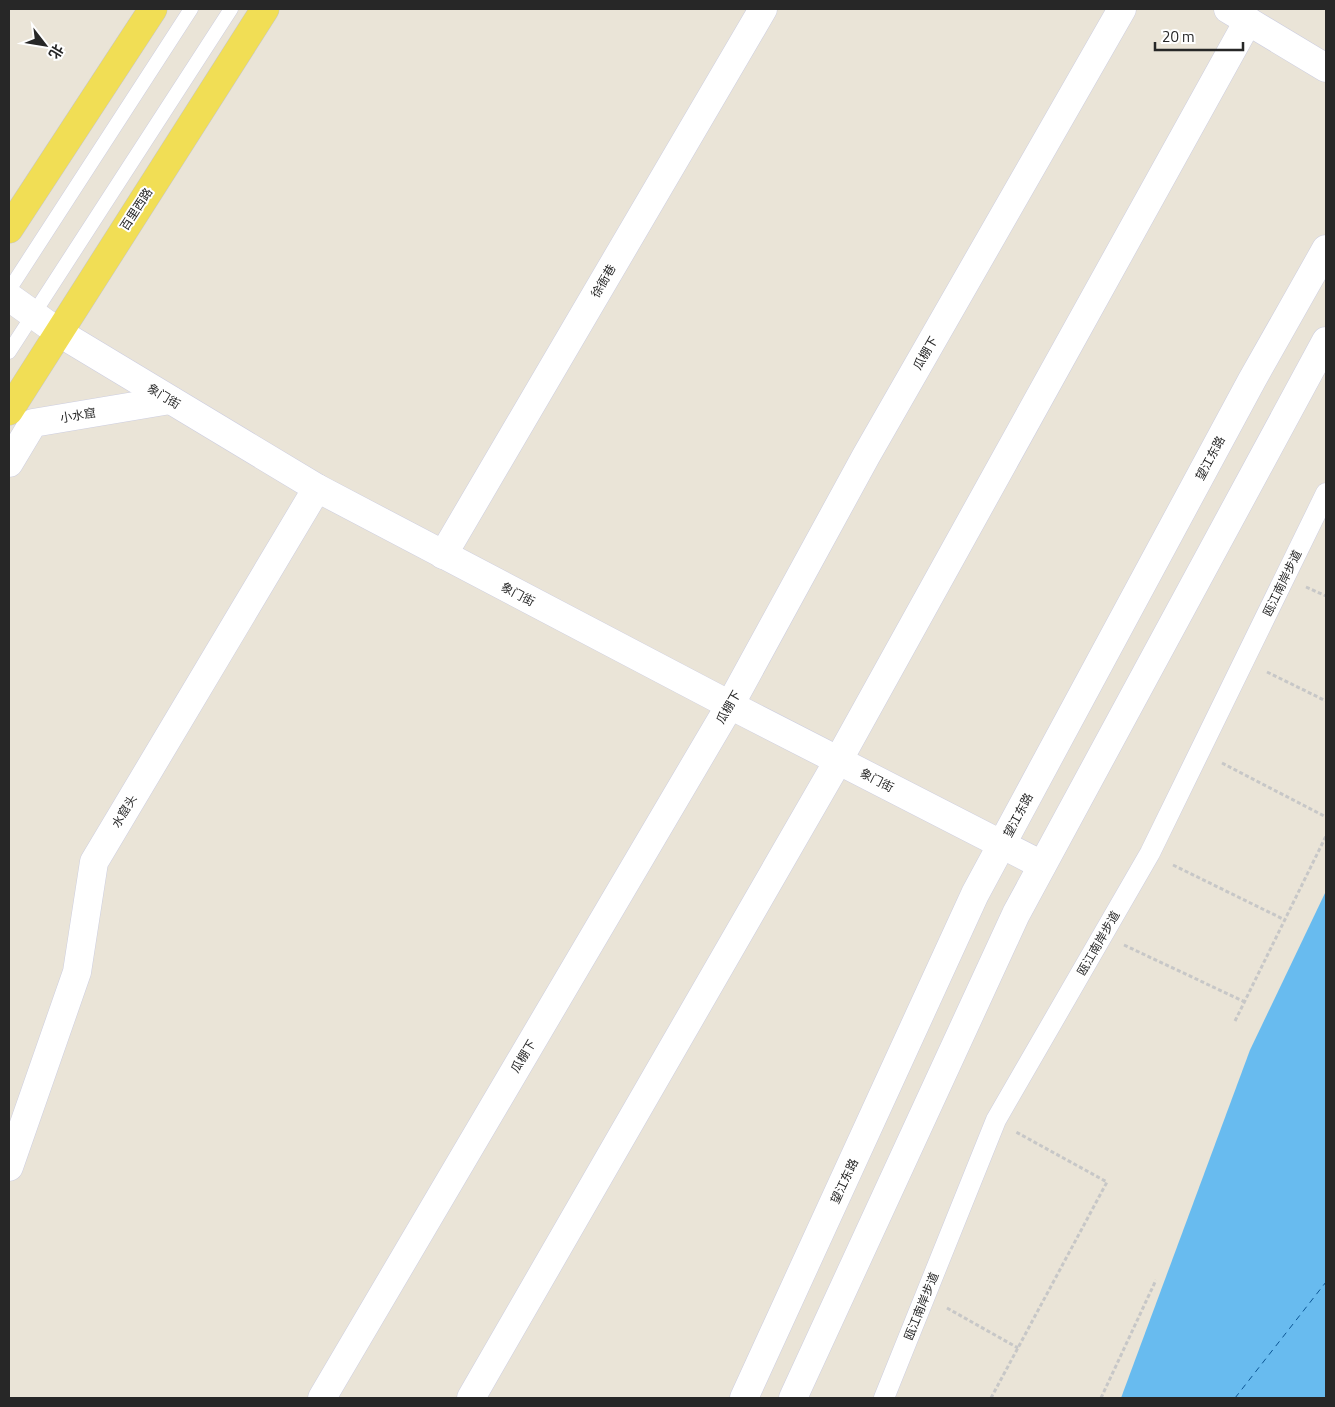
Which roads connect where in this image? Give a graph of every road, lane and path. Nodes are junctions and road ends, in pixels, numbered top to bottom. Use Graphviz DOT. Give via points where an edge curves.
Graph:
graph roads {
  1 [pos="153,9"];
  2 [pos="190,9"];
  3 [pos="230,9"];
  4 [pos="265,9"];
  5 [pos="763,9"];
  6 [pos="1122,9"];
  7 [pos="1238,15"];
  8 [pos="1326,68"];
  9 [pos="9,229"];
  10 [pos="1326,249"];
  11 [pos="9,290"];
  12 [pos="9,297"];
  13 [pos="32,314"];
  14 [pos="58,332"];
  15 [pos="1326,341"];
  16 [pos="9,352"];
  17 [pos="170,400"];
  18 [pos="9,411"];
  19 [pos="9,463"];
  20 [pos="317,488"];
  21 [pos="1326,493"];
  22 [pos="444,554"];
  23 [pos="1244,661"];
  24 [pos="1326,701"];
  25 [pos="730,705"];
  26 [pos="1200,751"];
  27 [pos="838,761"];
  28 [pos="1326,817"];
  29 [pos="1326,836"];
  30 [pos="1002,844"];
  31 [pos="1150,853"];
  32 [pos="1042,865"];
  33 [pos="1285,920"];
  34 [pos="1103,935"];
  35 [pos="1245,1002"];
  36 [pos="1235,1021"];
  37 [pos="996,1120"];
  38 [pos="9,1167"];
  39 [pos="1156,1280"];
  40 [pos="925,1296"];
  41 [pos="1018,1348"];
  42 [pos="322,1398"];
  43 [pos="471,1398"];
  44 [pos="744,1398"];
  45 [pos="793,1398"];
  46 [pos="884,1398"];
  47 [pos="991,1398"];
  48 [pos="1101,1398"];
  1 -- 9 [label="main road"];
  2 -- 11 [label="lane"];
  3 -- 13 [label="lane"];
  4 -- 14 [label="main road, 百里西路"];
  5 -- 22 [label="street, 徐衙巷"];
  6 -- 25 [label="street, 瓜棚下" via="866,456"];
  7 -- 8 [label="street"];
  7 -- 27 [label="street"];
  10 -- 30 [label="street, 望江东路"];
  12 -- 13 [label="street, 象门街"];
  13 -- 14 [label="street, 象门街"];
  13 -- 16 [label="lane"];
  14 -- 17 [label="street, 象门街"];
  14 -- 18 [label="main road, 百里西路"];
  15 -- 32 [label="street"];
  17 -- 19 [label="street, 小水窟" via="33,423"];
  17 -- 20 [label="street, 象门街"];
  20 -- 22 [label="street, 象门街"];
  20 -- 38 [label="street, 水窟头" via="94,862 77,972"];
  21 -- 23 [label="street, 瓯江南岸步道"];
  22 -- 25 [label="street, 象门街"];
  23 -- 24 [label="path"];
  23 -- 26 [label="street, 瓯江南岸步道"];
  25 -- 27 [label="street, 象门街"];
  25 -- 42 [label="street, 瓜棚下"];
  26 -- 28 [label="path"];
  26 -- 31 [label="street, 瓯江南岸步道"];
  27 -- 30 [label="street, 象门街"];
  27 -- 43 [label="street"];
  29 -- 33 [label="path"];
  30 -- 32 [label="street, 象门街"];
  30 -- 44 [label="street, 望江东路"];
  31 -- 33 [label="path"];
  31 -- 34 [label="street, 瓯江南岸步道"];
  32 -- 45 [label="street" via="1016,914"];
  33 -- 35 [label="path"];
  34 -- 35 [label="path"];
  34 -- 37 [label="street, 瓯江南岸步道"];
  35 -- 36 [label="path"];
  37 -- 40 [label="street, 瓯江南岸步道"];
  37 -- 41 [label="path" via="1107,1182"];
  39 -- 48 [label="path"];
  40 -- 41 [label="path"];
  40 -- 46 [label="street, 瓯江南岸步道"];
  41 -- 47 [label="path"];
}
